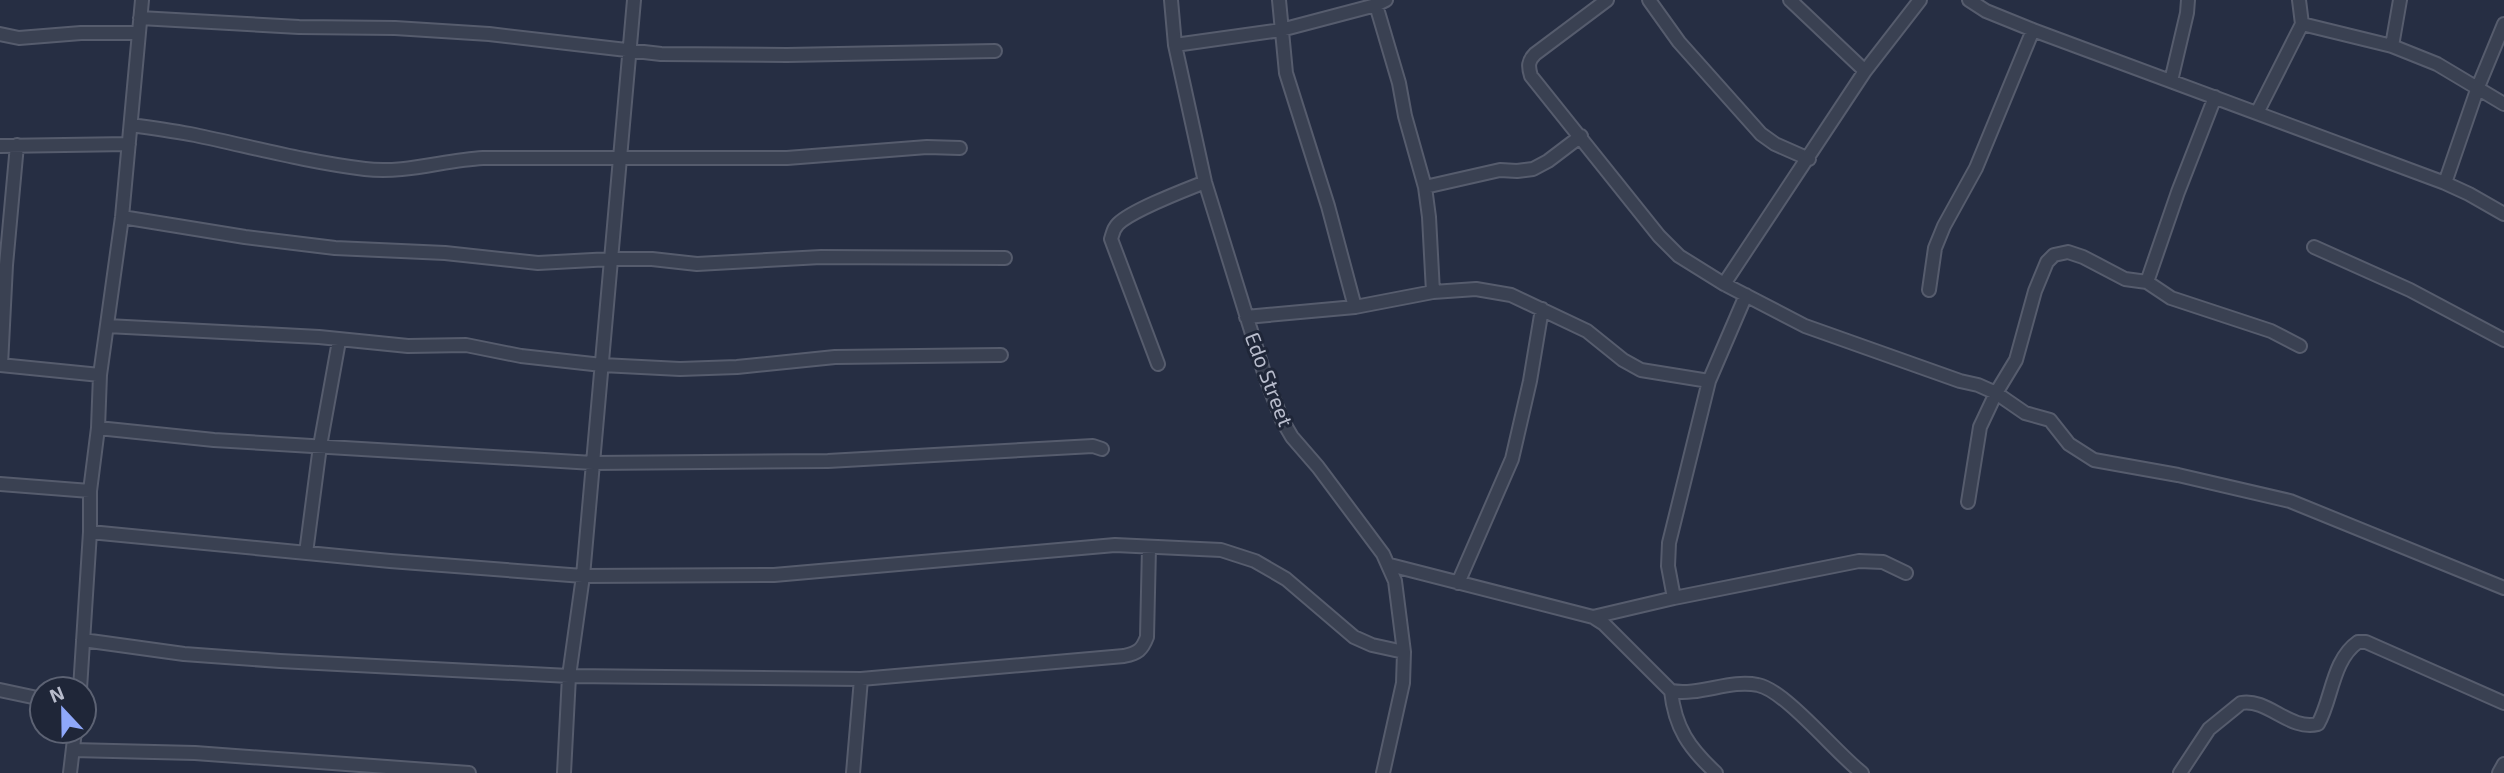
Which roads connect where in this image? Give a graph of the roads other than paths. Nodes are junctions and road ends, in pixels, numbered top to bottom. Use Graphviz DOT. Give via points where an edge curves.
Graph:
graph roads {
  1 [pos="142,0"];
  2 [pos="634,0"];
  3 [pos="1171,0"];
  4 [pos="1279,0"];
  5 [pos="1607,0"];
  6 [pos="1649,0"];
  7 [pos="1790,0"];
  8 [pos="1920,0"];
  9 [pos="1969,0"];
  10 [pos="2188,0"];
  11 [pos="2300,0"];
  12 [pos="2400,0"];
  13 [pos="1381,3"];
  14 [pos="141,18"];
  15 [pos="2302,24"];
  16 [pos="2504,24"];
  17 [pos="1281,30"];
  18 [pos="2033,30"];
  19 [pos="138,33"];
  20 [pos="0,34"];
  21 [pos="1175,46"];
  22 [pos="2392,46"];
  23 [pos="630,50"];
  24 [pos="995,51"];
  25 [pos="1866,71"];
  26 [pos="2171,81"];
  27 [pos="2478,87"];
  28 [pos="2215,97"];
  29 [pos="2504,104"];
  30 [pos="2257,113"];
  31 [pos="131,125"];
  32 [pos="1581,136"];
  33 [pos="129,144"];
  34 [pos="18,145"];
  35 [pos="0,146"];
  36 [pos="960,148"];
  37 [pos="620,159"];
  38 [pos="1809,159"];
  39 [pos="1205,181"];
  40 [pos="2445,183"];
  41 [pos="1424,187"];
  42 [pos="2504,214"];
  43 [pos="122,218"];
  44 [pos="2315,247"];
  45 [pos="611,258"];
  46 [pos="1005,258"];
  47 [pos="3,264"];
  48 [pos="2147,282"];
  49 [pos="1724,284"];
  50 [pos="1929,290"];
  51 [pos="1433,292"];
  52 [pos="1746,295"];
  53 [pos="1355,307"];
  54 [pos="1542,309"];
  55 [pos="1247,317"];
  56 [pos="107,326"];
  57 [pos="2504,340"];
  58 [pos="339,341"];
  59 [pos="2300,346"];
  60 [pos="1002,355"];
  61 [pos="1158,363"];
  62 [pos="0,365"];
  63 [pos="601,365"];
  64 [pos="100,375"];
  65 [pos="1709,381"];
  66 [pos="1996,393"];
  67 [pos="98,428"];
  68 [pos="320,446"];
  69 [pos="1102,449"];
  70 [pos="593,463"];
  71 [pos="0,484"];
  72 [pos="90,491"];
  73 [pos="1968,502"];
  74 [pos="90,532"];
  75 [pos="1149,547"];
  76 [pos="306,553"];
  77 [pos="1390,565"];
  78 [pos="1906,573"];
  79 [pos="583,576"];
  80 [pos="1458,583"];
  81 [pos="2504,588"];
  82 [pos="1674,598"];
  83 [pos="1593,617"];
  84 [pos="83,640"];
  85 [pos="1404,652"];
  86 [pos="81,675"];
  87 [pos="569,676"];
  88 [pos="861,679"];
  89 [pos="0,690"];
  90 [pos="1671,691"];
  91 [pos="28,696"];
  92 [pos="2504,703"];
  93 [pos="74,745"];
  94 [pos="73,750"];
  95 [pos="2504,764"];
  96 [pos="70,773"];
  97 [pos="469,773"];
  98 [pos="565,773"];
  99 [pos="853,773"];
  100 [pos="1383,773"];
  101 [pos="1716,773"];
  102 [pos="1862,773"];
  103 [pos="2180,773"];
  104 [pos="2499,773"];
  1 -- 14 [label="street"];
  2 -- 23 [label="street"];
  3 -- 21 [label="street, Edo Street"];
  4 -- 17 [label="street"];
  5 -- 32 [label="street" via="1535,54 1528,68"];
  6 -- 38 [label="street" via="1679,42 1761,134"];
  7 -- 25 [label="street"];
  8 -- 25 [label="street"];
  9 -- 18 [label="street"];
  10 -- 26 [label="street"];
  11 -- 15 [label="street"];
  12 -- 22 [label="street"];
  13 -- 17 [label="street"];
  13 -- 41 [label="street"];
  14 -- 19 [label="street"];
  14 -- 23 [label="street" via="489,34"];
  15 -- 22 [label="street"];
  15 -- 30 [label="street"];
  16 -- 27 [label="street"];
  17 -- 21 [label="street"];
  17 -- 53 [label="street" via="1286,74"];
  18 -- 26 [label="street"];
  18 -- 50 [label="street" via="1976,168 1935,248"];
  19 -- 20 [label="street" via="19,38"];
  19 -- 31 [label="street"];
  21 -- 39 [label="street, Edo Street"];
  22 -- 27 [label="street"];
  23 -- 24 [label="street" via="787,55"];
  23 -- 37 [label="street"];
  25 -- 38 [label="street"];
  26 -- 28 [label="street"];
  27 -- 29 [label="street"];
  27 -- 40 [label="street"];
  28 -- 30 [label="street"];
  28 -- 48 [label="street"];
  30 -- 40 [label="street"];
  31 -- 33 [label="street"];
  31 -- 37 [label="street" via="366,169 425,167 483,158"];
  32 -- 41 [label="street" via="1533,169 1482,173"];
  32 -- 49 [label="street" via="1659,236 1679,256"];
  33 -- 34 [label="street"];
  33 -- 43 [label="street"];
  34 -- 35 [label="street"];
  34 -- 47 [label="street"];
  36 -- 37 [label="street" via="787,158"];
  37 -- 45 [label="street"];
  38 -- 49 [label="street"];
  39 -- 55 [label="street, Edo Street"];
  39 -- 61 [label="street" via="1131,216 1113,230 1111,239"];
  40 -- 42 [label="street"];
  41 -- 51 [label="street"];
  43 -- 45 [label="street" via="335,248 538,263"];
  43 -- 56 [label="street"];
  44 -- 57 [label="street"];
  45 -- 46 [label="street" via="697,264 821,257"];
  45 -- 63 [label="street"];
  47 -- 62 [label="street"];
  48 -- 59 [label="street" via="2171,298 2271,331"];
  48 -- 66 [label="street" via="2125,279 2068,252 2054,255 2035,291 2016,360"];
  49 -- 52 [label="street"];
  51 -- 53 [label="street"];
  51 -- 54 [label="street" via="1476,289 1511,295"];
  52 -- 65 [label="street"];
  52 -- 66 [label="street" via="1805,326"];
  53 -- 55 [label="street"];
  54 -- 65 [label="street" via="1587,331 1641,370"];
  54 -- 80 [label="street" via="1512,459"];
  55 -- 77 [label="street, Edo Street" via="1287,429"];
  56 -- 58 [label="street"];
  56 -- 64 [label="street"];
  58 -- 63 [label="street" via="466,345"];
  58 -- 68 [label="street"];
  60 -- 63 [label="street" via="835,357 680,369"];
  62 -- 64 [label="street"];
  63 -- 70 [label="street"];
  64 -- 67 [label="street"];
  65 -- 82 [label="street" via="1669,543"];
  66 -- 73 [label="street" via="1977,438"];
  66 -- 81 [label="street" via="2025,413 2050,420 2069,444 2094,460 2290,501"];
  67 -- 68 [label="street"];
  67 -- 72 [label="street"];
  68 -- 70 [label="street"];
  68 -- 76 [label="street"];
  69 -- 70 [label="street" via="828,461"];
  70 -- 79 [label="street"];
  71 -- 72 [label="street"];
  72 -- 74 [label="street"];
  74 -- 76 [label="street"];
  74 -- 84 [label="street"];
  75 -- 79 [label="street" via="1115,545 774,575"];
  75 -- 85 [label="street" via="1221,550 1255,561 1286,579 1354,637"];
  75 -- 88 [label="street" via="1147,637 1134,654"];
  76 -- 79 [label="street"];
  77 -- 80 [label="street"];
  77 -- 85 [label="street, Edo Street"];
  78 -- 82 [label="street" via="1883,562 1859,561"];
  79 -- 87 [label="street"];
  80 -- 83 [label="street"];
  82 -- 83 [label="street"];
  83 -- 90 [label="street"];
  84 -- 86 [label="street"];
  84 -- 87 [label="street" via="198,655"];
  85 -- 100 [label="street, Edo Street" via="1403,683"];
  87 -- 88 [label="street"];
  87 -- 98 [label="street"];
  88 -- 99 [label="street"];
  89 -- 91 [label="street"];
  90 -- 101 [label="street" via="1681,731"];
  90 -- 102 [label="street" via="1762,686"];
  92 -- 103 [label="street" via="2358,642 2344,656 2318,724 2297,724 2241,702 2209,729"];
  93 -- 94 [label="street"];
  94 -- 96 [label="street"];
  94 -- 97 [label="street" via="195,752"];
  95 -- 104 [label="street"];
}
